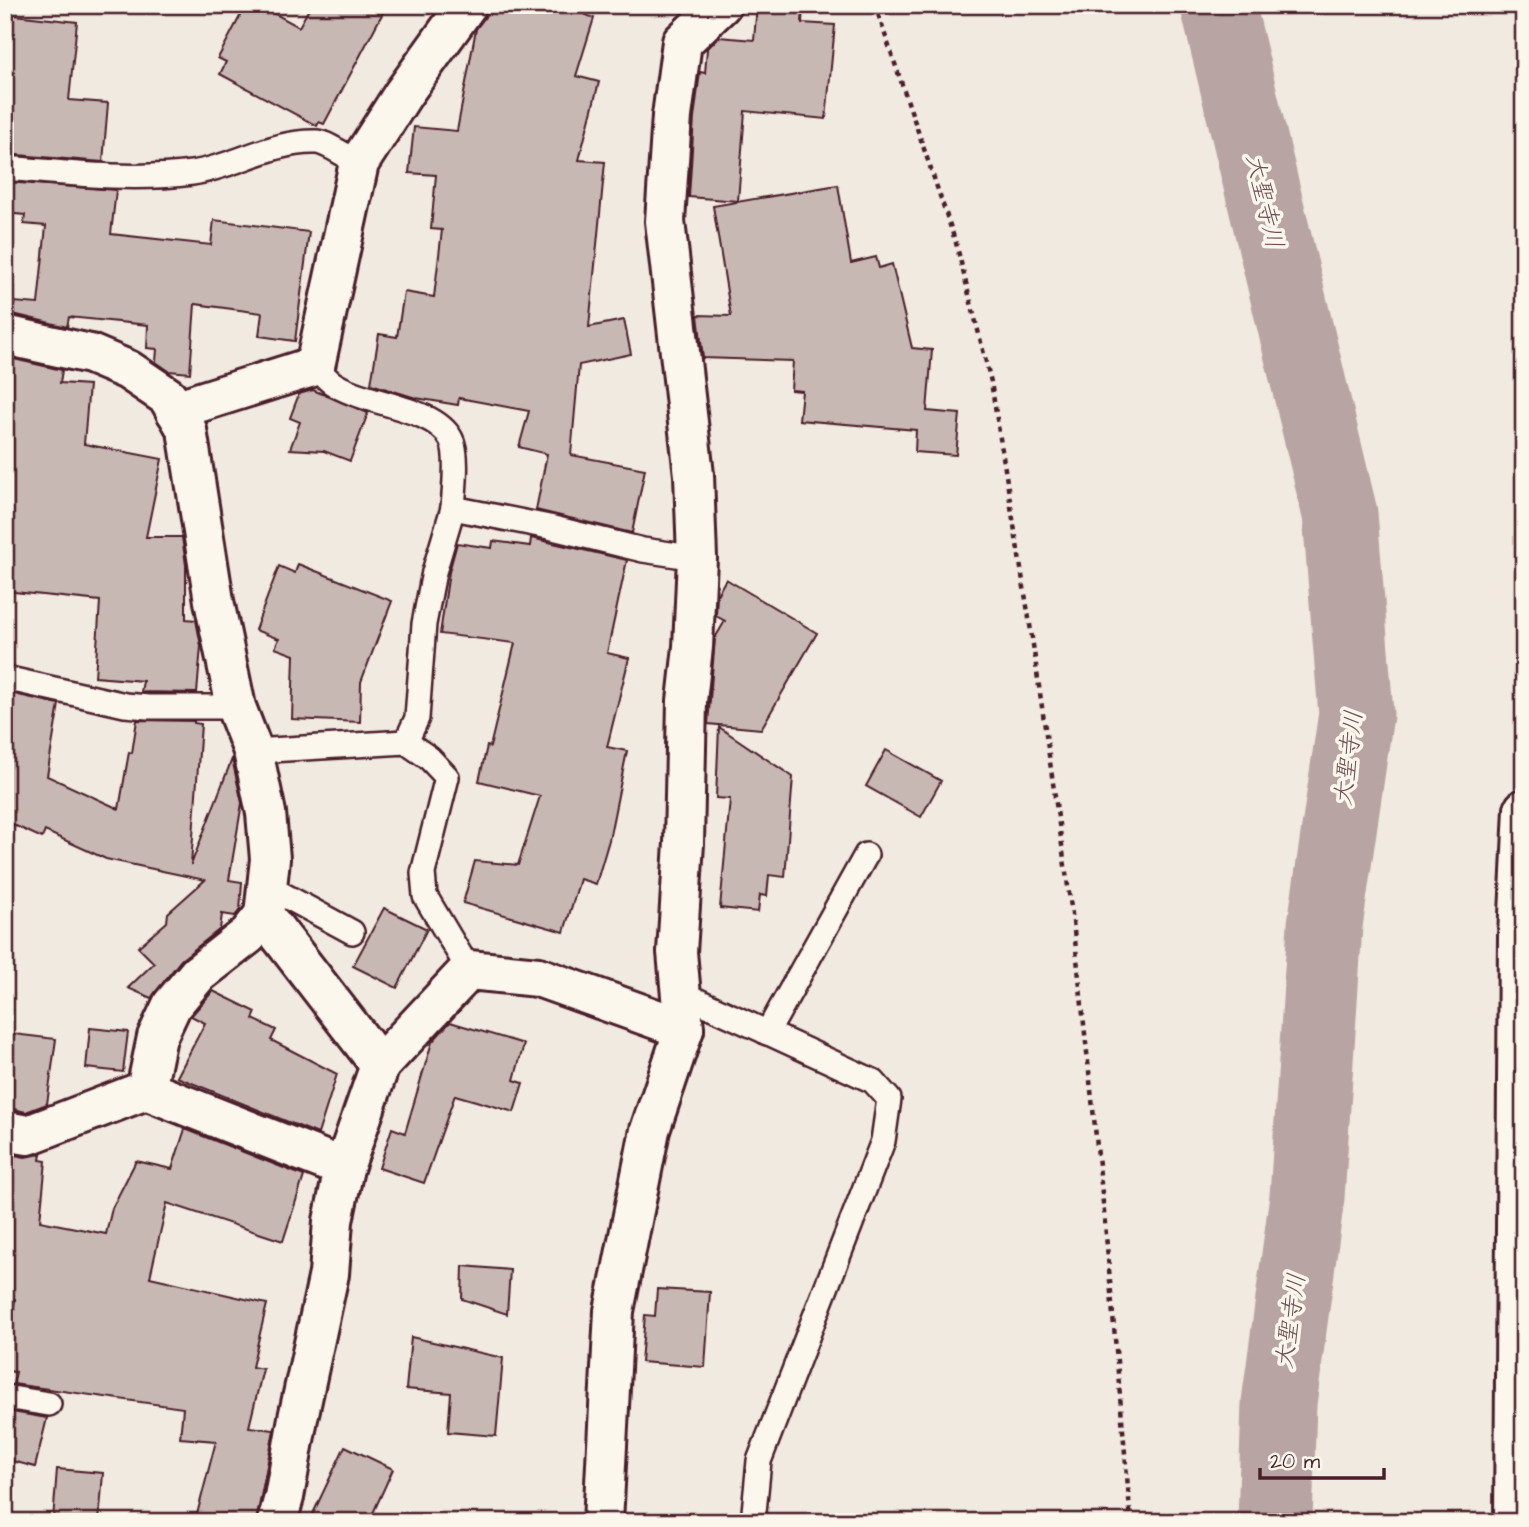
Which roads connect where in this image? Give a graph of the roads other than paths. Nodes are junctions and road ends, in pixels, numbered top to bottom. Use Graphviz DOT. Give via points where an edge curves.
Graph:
graph roads {
  1 [pos="467,5"];
  2 [pos="721,5"];
  3 [pos="359,163"];
  4 [pos="5,168"];
  5 [pos="5,335"];
  6 [pos="315,366"];
  7 [pos="176,411"];
  8 [pos="453,509"];
  9 [pos="697,558"];
  10 [pos="5,678"];
  11 [pos="236,707"];
  12 [pos="406,742"];
  13 [pos="253,751"];
  14 [pos="1524,809"];
  15 [pos="866,855"];
  16 [pos="265,900"];
  17 [pos="352,932"];
  18 [pos="468,970"];
  19 [pos="683,1011"];
  20 [pos="767,1033"];
  21 [pos="380,1065"];
  22 [pos="146,1090"];
  23 [pos="5,1130"];
  24 [pos="344,1168"];
  25 [pos="5,1396"];
  26 [pos="49,1404"];
  27 [pos="276,1522"];
  28 [pos="603,1522"];
  29 [pos="753,1522"];
  30 [pos="1514,1522"];
  1 -- 3 [label="main road"];
  2 -- 9 [label="main road" via="682,42 665,222 694,475"];
  3 -- 4 [label="lane" via="319,142 284,146 193,173 86,174"];
  3 -- 6 [label="main road"];
  5 -- 7 [label="main road" via="90,354 128,370 168,397"];
  6 -- 7 [label="main road"];
  6 -- 8 [label="lane" via="331,382 361,396 435,421 452,440 456,473"];
  7 -- 11 [label="main road" via="187,430"];
  8 -- 9 [label="lane"];
  8 -- 12 [label="lane" via="433,572 417,718"];
  9 -- 19 [label="main road" via="677,952"];
  10 -- 11 [label="lane" via="125,705"];
  11 -- 13 [label="main road"];
  12 -- 13 [label="lane"];
  12 -- 18 [label="lane" via="447,777 424,873 425,896"];
  13 -- 16 [label="main road" via="267,813 270,859"];
  14 -- 30 [label="main road" via="1518,936"];
  15 -- 20 [label="lane"];
  16 -- 17 [label="lane"];
  16 -- 21 [label="main road"];
  16 -- 22 [label="main road" via="248,935 198,974 172,1005 157,1037"];
  18 -- 19 [label="main road" via="538,977"];
  18 -- 21 [label="main road"];
  19 -- 20 [label="lane"];
  19 -- 28 [label="main road" via="650,1130 614,1311"];
  20 -- 29 [label="lane" via="873,1081 889,1099 883,1141 759,1461"];
  21 -- 24 [label="main road"];
  22 -- 23 [label="main road" via="28,1135"];
  22 -- 24 [label="main road"];
  24 -- 27 [label="main road" via="329,1274"];
  25 -- 26 [label="lane"];
}
